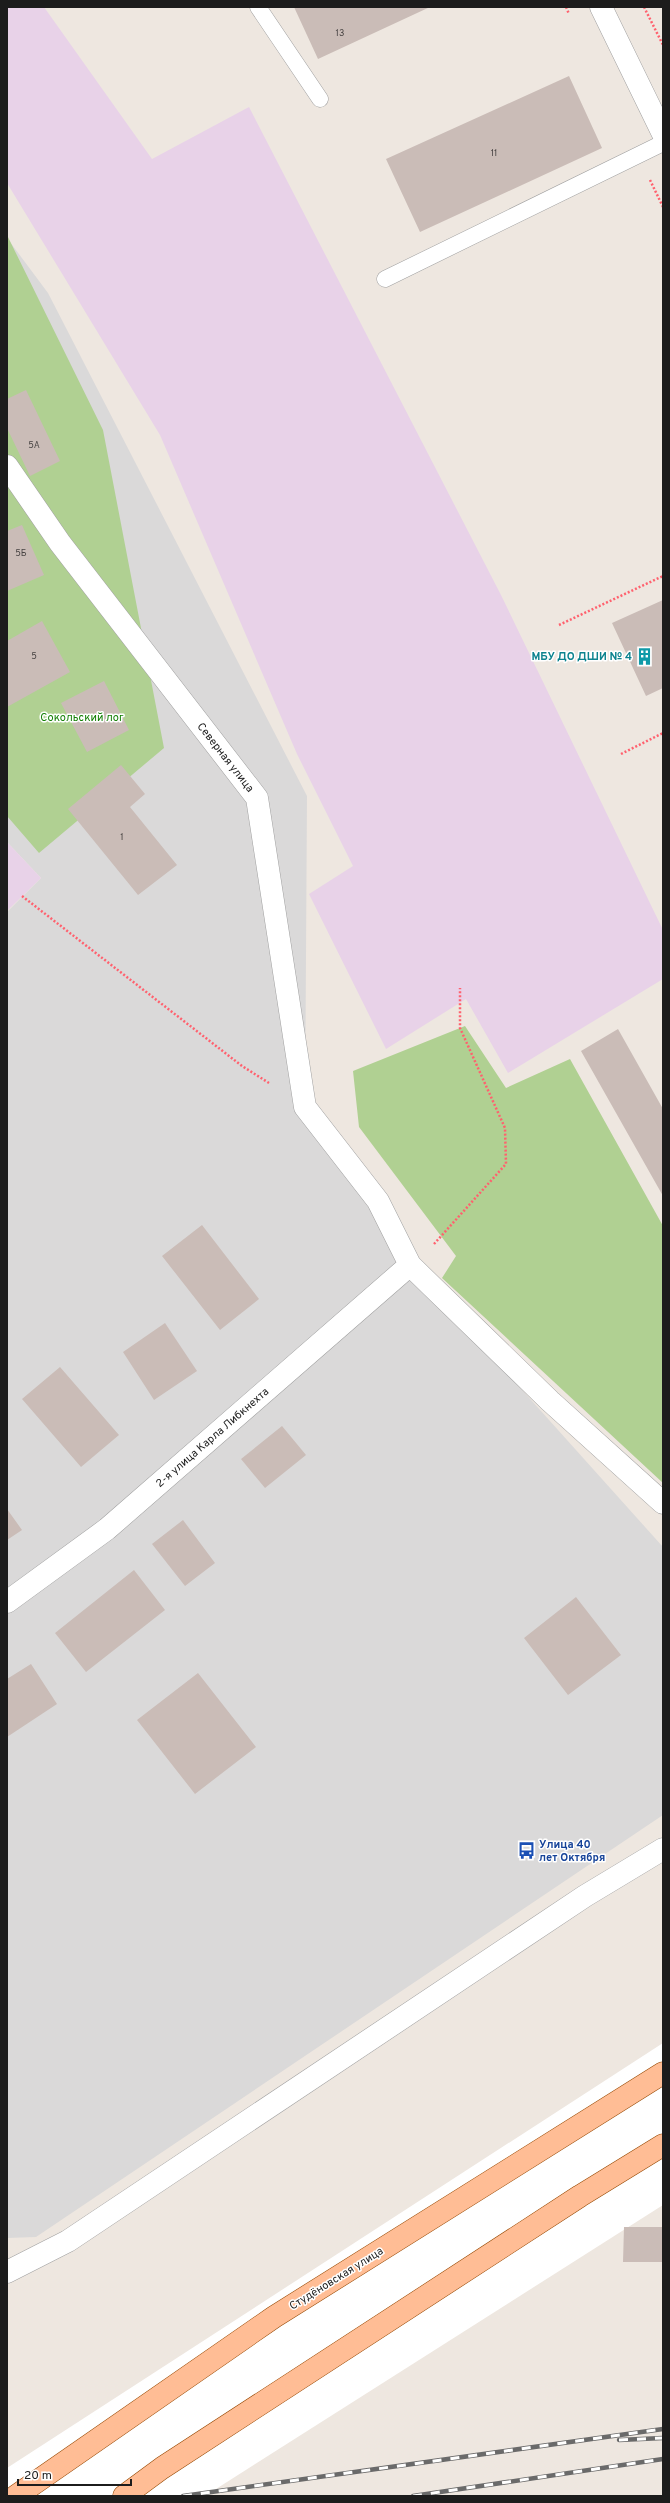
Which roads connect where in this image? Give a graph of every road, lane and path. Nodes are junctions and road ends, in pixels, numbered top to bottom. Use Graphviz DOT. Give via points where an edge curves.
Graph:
graph roads {
  1 [pos="258,7"];
  2 [pos="601,7"];
  3 [pos="644,7"];
  4 [pos="663,45"];
  5 [pos="320,99"];
  6 [pos="663,134"];
  7 [pos="663,143"];
  8 [pos="385,279"];
  9 [pos="7,466"];
  10 [pos="663,576"];
  11 [pos="559,625"];
  12 [pos="663,733"];
  13 [pos="621,754"];
  14 [pos="22,896"];
  15 [pos="460,988"];
  16 [pos="305,1107"];
  17 [pos="435,1243"];
  18 [pos="410,1264"];
  19 [pos="663,1503"];
  20 [pos="7,1602"];
  21 [pos="663,1849"];
  22 [pos="663,2073"];
  23 [pos="663,2145"];
  24 [pos="7,2272"];
  25 [pos="16,2496"];
  26 [pos="124,2496"];
  1 -- 5 [label="lane"];
  2 -- 6 [label="street"];
  3 -- 4 [label="path"];
  7 -- 8 [label="lane"];
  9 -- 16 [label="street, Северная улица" via="60,543 258,798"];
  10 -- 11 [label="path"];
  12 -- 13 [label="path"];
  14 -- 16 [label="path" via="242,1066"];
  15 -- 17 [label="path" via="460,1028 505,1128 506,1164"];
  16 -- 18 [label="street" via="378,1201"];
  18 -- 19 [label="street" via="550,1401"];
  18 -- 20 [label="street, 2-я улица Карла Либкнехта" via="106,1529"];
  21 -- 24 [label="street" via="578,1900 68,2241"];
  22 -- 25 [label="main road, Студёновская улица" via="274,2317"];
  23 -- 26 [label="main road" via="255,2408"];
}
